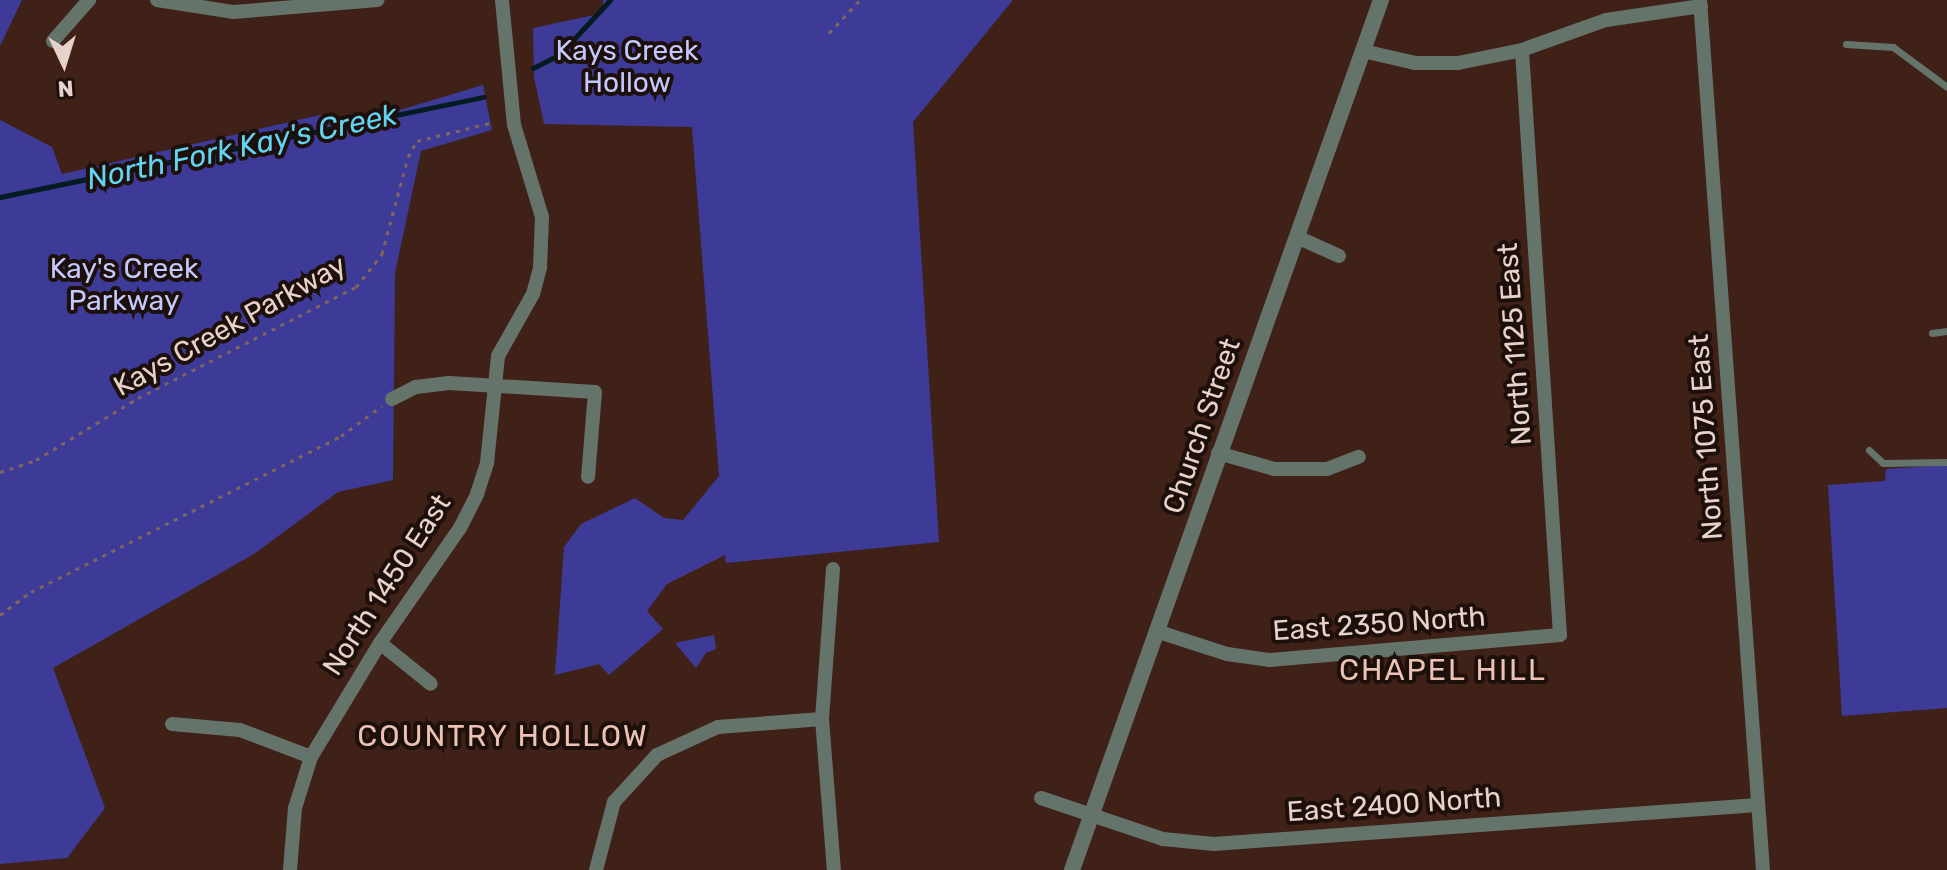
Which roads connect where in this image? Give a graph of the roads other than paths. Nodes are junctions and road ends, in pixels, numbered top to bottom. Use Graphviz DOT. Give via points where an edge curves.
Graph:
graph roads {
  1 [pos="89,0"];
  2 [pos="157,0"];
  3 [pos="378,0"];
  4 [pos="502,0"];
  5 [pos="1381,0"];
  6 [pos="304,3"];
  7 [pos="1701,3"];
  8 [pos="53,41"];
  9 [pos="1846,44"];
  10 [pos="1522,50"];
  11 [pos="1363,51"];
  12 [pos="1947,87"];
  13 [pos="1297,237"];
  14 [pos="1339,256"];
  15 [pos="1947,331"];
  16 [pos="1932,333"];
  17 [pos="493,384"];
  18 [pos="392,399"];
  19 [pos="1869,450"];
  20 [pos="1218,453"];
  21 [pos="1359,457"];
  22 [pos="1947,462"];
  23 [pos="588,477"];
  24 [pos="833,569"];
  25 [pos="1159,632"];
  26 [pos="1560,635"];
  27 [pos="380,643"];
  28 [pos="431,684"];
  29 [pos="822,719"];
  30 [pos="172,724"];
  31 [pos="311,757"];
  32 [pos="1041,798"];
  33 [pos="1758,805"];
  34 [pos="1090,817"];
  35 [pos="290,870"];
  36 [pos="596,870"];
  37 [pos="834,870"];
  38 [pos="1072,870"];
  39 [pos="1763,870"];
  1 -- 8 [label="street"];
  2 -- 6 [label="street" via="234,12"];
  3 -- 6 [label="street"];
  4 -- 17 [label="street, North 1450 East" via="514,125 535,190 543,243 533,294 505,338"];
  5 -- 11 [label="street, Church Street"];
  7 -- 10 [label="street" via="1606,20"];
  7 -- 33 [label="street, North 1075 East"];
  9 -- 12 [label="lane" via="1893,47"];
  10 -- 11 [label="street" via="1458,63 1415,63"];
  10 -- 26 [label="street, North 1125 East"];
  11 -- 13 [label="street, Church Street"];
  13 -- 14 [label="street"];
  13 -- 20 [label="street, Church Street"];
  15 -- 16 [label="lane"];
  17 -- 18 [label="street" via="431,384"];
  17 -- 23 [label="street" via="595,392"];
  17 -- 27 [label="street, North 1450 East" via="487,463 477,494 460,528"];
  19 -- 22 [label="lane" via="1883,463"];
  20 -- 21 [label="street" via="1274,469 1327,469"];
  20 -- 25 [label="street, Church Street"];
  24 -- 29 [label="street"];
  25 -- 26 [label="street, East 2350 North" via="1227,654 1269,660"];
  25 -- 34 [label="street, Church Street"];
  27 -- 28 [label="street"];
  27 -- 31 [label="street, North 1450 East"];
  29 -- 36 [label="street" via="718,727 657,755 614,802"];
  29 -- 37 [label="street"];
  30 -- 31 [label="street" via="240,730"];
  31 -- 35 [label="street, North 1450 East" via="295,808"];
  32 -- 34 [label="street, East 2400 North"];
  33 -- 34 [label="street, East 2400 North" via="1214,844 1163,839"];
  33 -- 39 [label="street, North 1075 East"];
  34 -- 38 [label="street, Church Street"];
}
